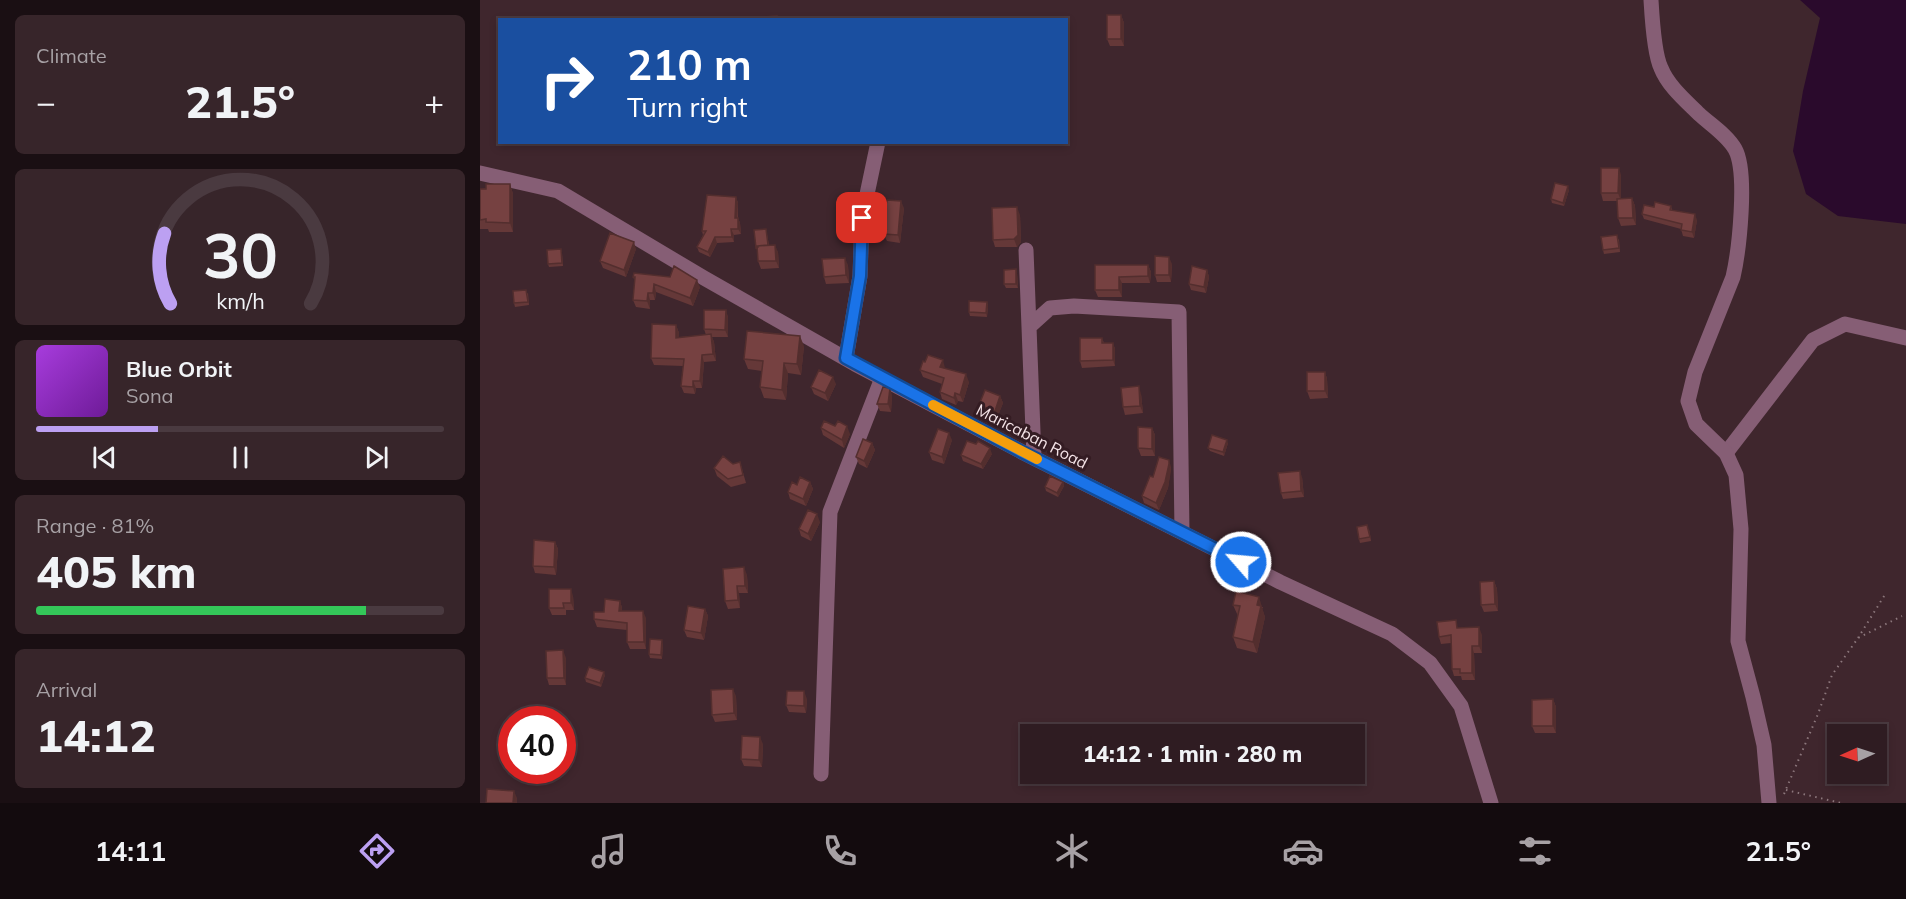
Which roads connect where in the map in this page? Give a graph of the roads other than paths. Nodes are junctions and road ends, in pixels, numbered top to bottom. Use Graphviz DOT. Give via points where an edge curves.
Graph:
graph roads {
  1 [pos="1651,0"];
  2 [pos="878,144"];
  3 [pos="480,173"];
  4 [pos="1026,250"];
  5 [pos="1029,327"];
  6 [pos="1906,338"];
  7 [pos="846,358"];
  8 [pos="882,378"];
  9 [pos="1726,453"];
  10 [pos="1034,458"];
  11 [pos="1182,532"];
  12 [pos="821,774"];
  13 [pos="1775,800"];
  14 [pos="1491,803"];
  1 -- 9 [label="street" via="1660,68 1680,95 1737,151 1742,200 1737,263 1695,372 1688,401 1696,424"];
  2 -- 7 [label="street" via="862,218 860,276"];
  3 -- 7 [label="street, Maricaban Road" via="558,191"];
  4 -- 5 [label="street"];
  5 -- 10 [label="street"];
  5 -- 11 [label="street" via="1050,308 1179,312"];
  6 -- 9 [label="street" via="1845,324 1813,340"];
  7 -- 8 [label="street, Maricaban Road"];
  8 -- 10 [label="street, Maricaban Road"];
  8 -- 12 [label="street" via="830,512"];
  9 -- 13 [label="street" via="1736,475 1741,529 1738,641"];
  10 -- 11 [label="street, Maricaban Road"];
  11 -- 14 [label="street, Maricaban Road" via="1392,634 1430,663 1461,706"];
}
